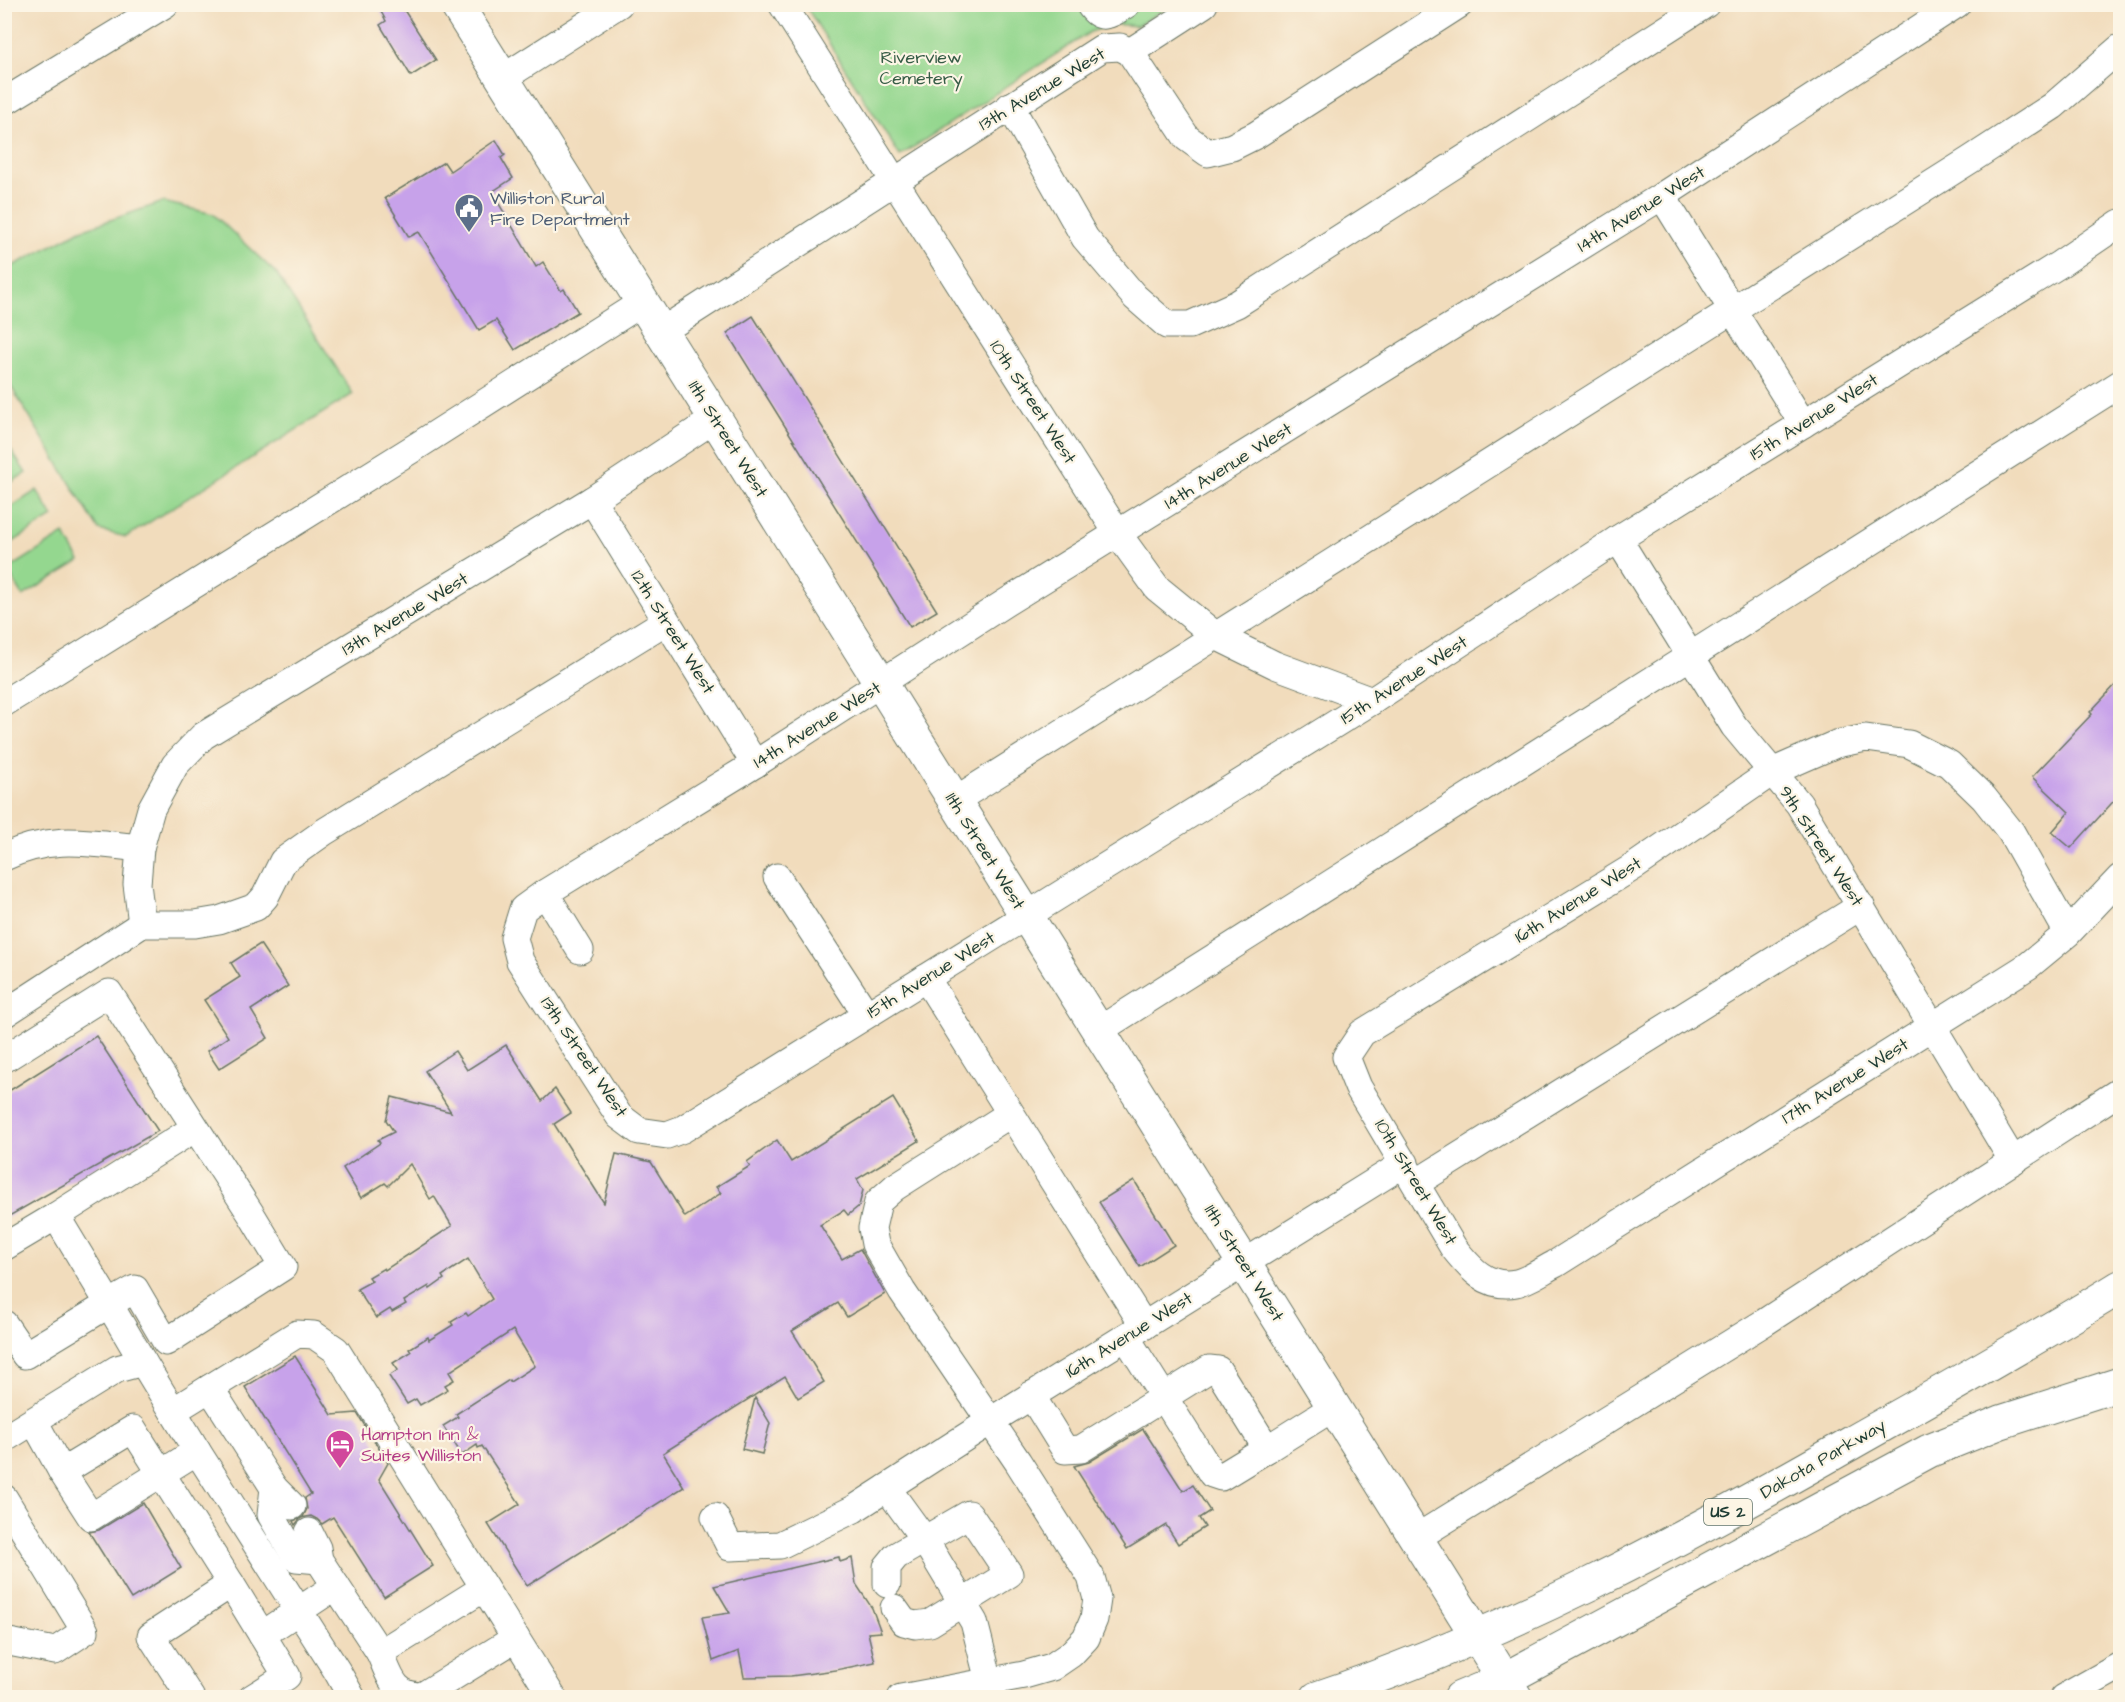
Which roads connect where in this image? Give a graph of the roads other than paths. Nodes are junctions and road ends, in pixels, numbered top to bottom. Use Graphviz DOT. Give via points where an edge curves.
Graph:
graph roads {
  1 [pos="165,4"];
  2 [pos="456,4"];
  3 [pos="619,4"];
  4 [pos="782,4"];
  5 [pos="1089,4"];
  6 [pos="1127,4"];
  7 [pos="1204,4"];
  8 [pos="1460,4"];
  9 [pos="1706,4"];
  10 [pos="1957,4"];
  11 [pos="2121,48"];
  12 [pos="1130,52"];
  13 [pos="503,78"];
  14 [pos="4,102"];
  15 [pos="1010,106"];
  16 [pos="894,183"];
  17 [pos="1662,196"];
  18 [pos="2121,223"];
  19 [pos="642,302"];
  20 [pos="1733,310"];
  21 [pos="662,332"];
  22 [pos="2121,384"];
  23 [pos="716,418"];
  24 [pos="1803,424"];
  25 [pos="592,500"];
  26 [pos="1118,534"];
  27 [pos="1618,539"];
  28 [pos="666,621"];
  29 [pos="1216,636"];
  30 [pos="1690,656"];
  31 [pos="880,685"];
  32 [pos="1372,701"];
  33 [pos="4,703"];
  34 [pos="755,764"];
  35 [pos="1772,772"];
  36 [pos="954,801"];
  37 [pos="140,848"];
  38 [pos="4,857"];
  39 [pos="777,878"];
  40 [pos="2121,878"];
  41 [pos="545,893"];
  42 [pos="1861,906"];
  43 [pos="1026,916"];
  44 [pos="142,924"];
  45 [pos="2068,933"];
  46 [pos="513,938"];
  47 [pos="580,950"];
  48 [pos="926,978"];
  49 [pos="4,1014"];
  50 [pos="866,1014"];
  51 [pos="1380,1021"];
  52 [pos="1932,1026"];
  53 [pos="1098,1030"];
  54 [pos="4,1059"];
  55 [pos="2121,1091"];
  56 [pos="1010,1114"];
  57 [pos="195,1128"];
  58 [pos="683,1129"];
  59 [pos="2013,1161"];
  60 [pos="1411,1173"];
  61 [pos="56,1216"];
  62 [pos="4,1247"];
  63 [pos="1244,1264"];
  64 [pos="1555,1264"];
  65 [pos="2121,1287"];
  66 [pos="109,1304"];
  67 [pos="4,1324"];
  68 [pos="1135,1331"];
  69 [pos="143,1362"];
  70 [pos="2121,1384"];
  71 [pos="210,1388"];
  72 [pos="1031,1395"];
  73 [pos="1164,1397"];
  74 [pos="1334,1407"];
  75 [pos="173,1411"];
  76 [pos="34,1421"];
  77 [pos="989,1422"];
  78 [pos="4,1439"];
  79 [pos="1267,1449"];
  80 [pos="197,1451"];
  81 [pos="62,1472"];
  82 [pos="161,1474"];
  83 [pos="887,1488"];
  84 [pos="4,1498"];
  85 [pos="715,1517"];
  86 [pos="309,1532"];
  87 [pos="1416,1538"];
  88 [pos="924,1539"];
  89 [pos="319,1560"];
  90 [pos="231,1584"];
  91 [pos="336,1587"];
  92 [pos="484,1588"];
  93 [pos="962,1604"];
  94 [pos="299,1611"];
  95 [pos="262,1635"];
  96 [pos="1477,1635"];
  97 [pos="516,1638"];
  98 [pos="4,1641"];
  99 [pos="380,1653"];
  100 [pos="2121,1666"];
  101 [pos="989,1681"];
  102 [pos="1510,1688"];
  103 [pos="190,1698"];
  104 [pos="252,1698"];
  105 [pos="351,1698"];
  106 [pos="553,1698"];
  107 [pos="901,1698"];
  108 [pos="1317,1698"];
  109 [pos="1460,1698"];
  110 [pos="2063,1698"];
  1 -- 14 [label="street"];
  2 -- 13 [label="main road, 11th Street West"];
  3 -- 13 [label="street"];
  4 -- 16 [label="street, 10th Street West"];
  5 -- 6 [label="street" via="1102,16"];
  7 -- 12 [label="street"];
  8 -- 12 [label="street, 13th Avenue West" via="1256,135 1208,153 1187,138"];
  9 -- 15 [label="street" via="1238,304 1190,325 1167,325 1135,297 1085,238"];
  10 -- 17 [label="street, 14th Avenue West"];
  11 -- 20 [label="street" via="2053,106"];
  12 -- 15 [label="street, 13th Avenue West" via="1120,47 1102,48"];
  13 -- 19 [label="main road, 11th Street West"];
  15 -- 16 [label="street, 13th Avenue West"];
  16 -- 21 [label="street, 13th Avenue West"];
  16 -- 26 [label="street, 10th Street West"];
  17 -- 20 [label="street"];
  17 -- 26 [label="street, 14th Avenue West"];
  18 -- 24 [label="street, 15th Avenue West"];
  19 -- 21 [label="main road, 11th Street West"];
  19 -- 33 [label="street"];
  20 -- 24 [label="street"];
  20 -- 29 [label="street"];
  21 -- 23 [label="main road, 11th Street West"];
  22 -- 30 [label="street"];
  23 -- 25 [label="street, 13th Avenue West"];
  23 -- 31 [label="main road, 11th Street West"];
  24 -- 27 [label="street, 15th Avenue West"];
  25 -- 28 [label="street, 12th Street West"];
  25 -- 37 [label="street, 13th Avenue West" via="202,736 175,765 151,809"];
  26 -- 29 [label="street, 10th Street West" via="1157,588"];
  26 -- 31 [label="street, 14th Avenue West"];
  27 -- 30 [label="street, 9th Street West"];
  27 -- 32 [label="street, 15th Avenue West"];
  28 -- 34 [label="street, 12th Street West"];
  28 -- 44 [label="street" via="324,832 283,861 265,897 255,907 195,924"];
  29 -- 32 [label="street, 10th Street West" via="1275,665"];
  29 -- 36 [label="street"];
  30 -- 35 [label="street, 9th Street West" via="1734,726"];
  30 -- 53 [label="street"];
  31 -- 34 [label="street, 14th Avenue West"];
  31 -- 36 [label="main road, 11th Street West"];
  32 -- 43 [label="street, 15th Avenue West"];
  34 -- 41 [label="street, 14th Avenue West"];
  35 -- 42 [label="street, 9th Street West" via="1798,804"];
  35 -- 45 [label="street, 16th Avenue West" via="1836,744 1866,738 1909,744 1949,764 2011,832"];
  35 -- 51 [label="street, 16th Avenue West" via="1635,866"];
  36 -- 43 [label="main road, 11th Street West"];
  37 -- 38 [label="street" via="66,841 24,848"];
  37 -- 44 [label="street, 13th Avenue West" via="137,884"];
  39 -- 50 [label="street"];
  40 -- 45 [label="street, 17th Avenue West"];
  41 -- 46 [label="street, 14th Avenue West" via="523,909"];
  41 -- 47 [label="street"];
  42 -- 52 [label="street, 9th Street West"];
  42 -- 60 [label="street, 16th Avenue West"];
  43 -- 48 [label="street, 15th Avenue West"];
  43 -- 53 [label="main road, 11th Street West"];
  44 -- 49 [label="street"];
  45 -- 52 [label="street, 17th Avenue West" via="2028,966"];
  46 -- 58 [label="street, 13th Street West" via="520,961 619,1116 639,1131 667,1135"];
  48 -- 50 [label="street, 15th Avenue West"];
  48 -- 56 [label="street"];
  50 -- 58 [label="street, 15th Avenue West"];
  51 -- 60 [label="street, 10th Street West" via="1362,1033 1346,1057 1358,1087"];
  52 -- 59 [label="street, 9th Street West"];
  52 -- 64 [label="street, 17th Avenue West"];
  53 -- 63 [label="main road, 11th Street West"];
  54 -- 57 [label="street" via="109,993"];
  55 -- 59 [label="street"];
  56 -- 68 [label="street"];
  56 -- 77 [label="street" via="895,1187 878,1202 872,1228 875,1244 902,1291"];
  57 -- 61 [label="street"];
  57 -- 66 [label="street" via="283,1267 166,1342 135,1289"];
  59 -- 87 [label="street" via="1764,1322"];
  60 -- 63 [label="street, 16th Avenue West"];
  60 -- 64 [label="street, 10th Street West" via="1472,1270 1492,1282 1516,1283"];
  61 -- 62 [label="street"];
  61 -- 66 [label="street"];
  63 -- 68 [label="street, 16th Avenue West"];
  63 -- 74 [label="main road, 11th Street West"];
  65 -- 96 [label="main road, Dakota Parkway / US 2" via="1764,1493 1577,1591"];
  66 -- 67 [label="street" via="25,1355"];
  66 -- 69 [label="street"];
  68 -- 72 [label="street, 16th Avenue West"];
  68 -- 73 [label="street"];
  69 -- 75 [label="street"];
  69 -- 76 [label="street" via="117,1369"];
  70 -- 102 [label="main road, US 2" via="2001,1422 1929,1450"];
  71 -- 75 [label="street"];
  71 -- 89 [label="street" via="283,1497 271,1515 296,1558"];
  71 -- 92 [label="street" via="297,1334 314,1335 336,1350"];
  72 -- 73 [label="street" via="1065,1450 1081,1449"];
  72 -- 77 [label="street, 16th Avenue West"];
  73 -- 79 [label="street" via="1212,1474 1221,1478"];
  73 -- 79 [label="street" via="1209,1369 1218,1370"];
  74 -- 79 [label="street"];
  74 -- 87 [label="main road, 11th Street West"];
  75 -- 80 [label="street"];
  76 -- 78 [label="street"];
  76 -- 81 [label="street"];
  77 -- 83 [label="street, 16th Avenue West"];
  77 -- 101 [label="street" via="1091,1577 1097,1599 1086,1638 1071,1654 1052,1667"];
  80 -- 82 [label="street"];
  80 -- 94 [label="street"];
  81 -- 82 [label="street" via="91,1517"];
  81 -- 82 [label="street" via="133,1429"];
  82 -- 90 [label="street"];
  83 -- 85 [label="street, 16th Avenue West" via="854,1509 780,1545 730,1547"];
  83 -- 88 [label="street"];
  84 -- 98 [label="street" via="86,1631 55,1651"];
  86 -- 89 [label="street"];
  87 -- 96 [label="main road, 11th Street West"];
  88 -- 93 [label="street"];
  88 -- 93 [label="street" via="896,1556 887,1567 891,1596 904,1622 930,1623"];
  88 -- 93 [label="street" via="969,1514 1009,1574"];
  89 -- 91 [label="street"];
  90 -- 95 [label="street"];
  90 -- 103 [label="street" via="151,1636"];
  91 -- 94 [label="street"];
  91 -- 99 [label="street"];
  92 -- 97 [label="street"];
  92 -- 99 [label="street"];
  93 -- 101 [label="street" via="974,1622"];
  94 -- 95 [label="street"];
  94 -- 105 [label="street"];
  95 -- 104 [label="street" via="286,1676"];
  96 -- 102 [label="main road, 11th Street West"];
  96 -- 108 [label="main road, Dakota Parkway / US 2"];
  97 -- 99 [label="street" via="422,1696 408,1696 399,1690"];
  97 -- 106 [label="street"];
  100 -- 110 [label="street"];
  101 -- 107 [label="street"];
  102 -- 109 [label="main road, US 2"];
}
